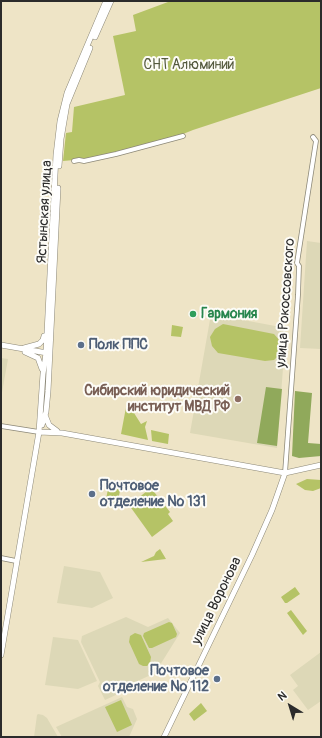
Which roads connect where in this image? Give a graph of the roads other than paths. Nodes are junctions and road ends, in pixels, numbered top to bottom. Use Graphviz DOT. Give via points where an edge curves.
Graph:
graph roads {
  1 [pos="106,1"];
  2 [pos="111,1"];
  3 [pos="183,136"];
  4 [pos="313,137"];
  5 [pos="74,161"];
  6 [pos="47,321"];
  7 [pos="1,345"];
  8 [pos="19,349"];
  9 [pos="48,353"];
  10 [pos="43,374"];
  11 [pos="46,415"];
  12 [pos="1,426"];
  13 [pos="39,432"];
  14 [pos="62,433"];
  15 [pos="321,465"];
  16 [pos="285,473"];
  17 [pos="1,558"];
  18 [pos="16,561"];
  19 [pos="1,655"];
  20 [pos="164,737"];
  1 -- 6 [label="main road, Ястынская улица" via="67,93 60,121"];
  2 -- 9 [label="main road, Ястынская улица" via="70,95 64,120"];
  3 -- 5 [label="street" via="116,154"];
  4 -- 16 [label="street, улица Рокоссовского" via="316,141 297,263 298,294"];
  6 -- 8 [label="main road" via="43,340 39,344"];
  6 -- 9 [label="main road, Ястынская улица"];
  7 -- 8 [label="main road"];
  8 -- 9 [label="main road"];
  8 -- 10 [label="main road" via="38,358"];
  9 -- 10 [label="main road, Ястынская улица"];
  9 -- 11 [label="main road, Ястынская улица"];
  10 -- 13 [label="main road, Ястынская улица"];
  11 -- 13 [label="main road, Ястынская улица"];
  11 -- 14 [label="main road" via="51,427"];
  12 -- 13 [label="street"];
  13 -- 14 [label="main road"];
  13 -- 18 [label="main road, Ястынская улица"];
  14 -- 16 [label="main road"];
  15 -- 16 [label="main road"];
  16 -- 20 [label="main road, улица Воронова" via="252,555"];
  17 -- 18 [label="street"];
  18 -- 19 [label="main road, Ястынская улица"];
}
